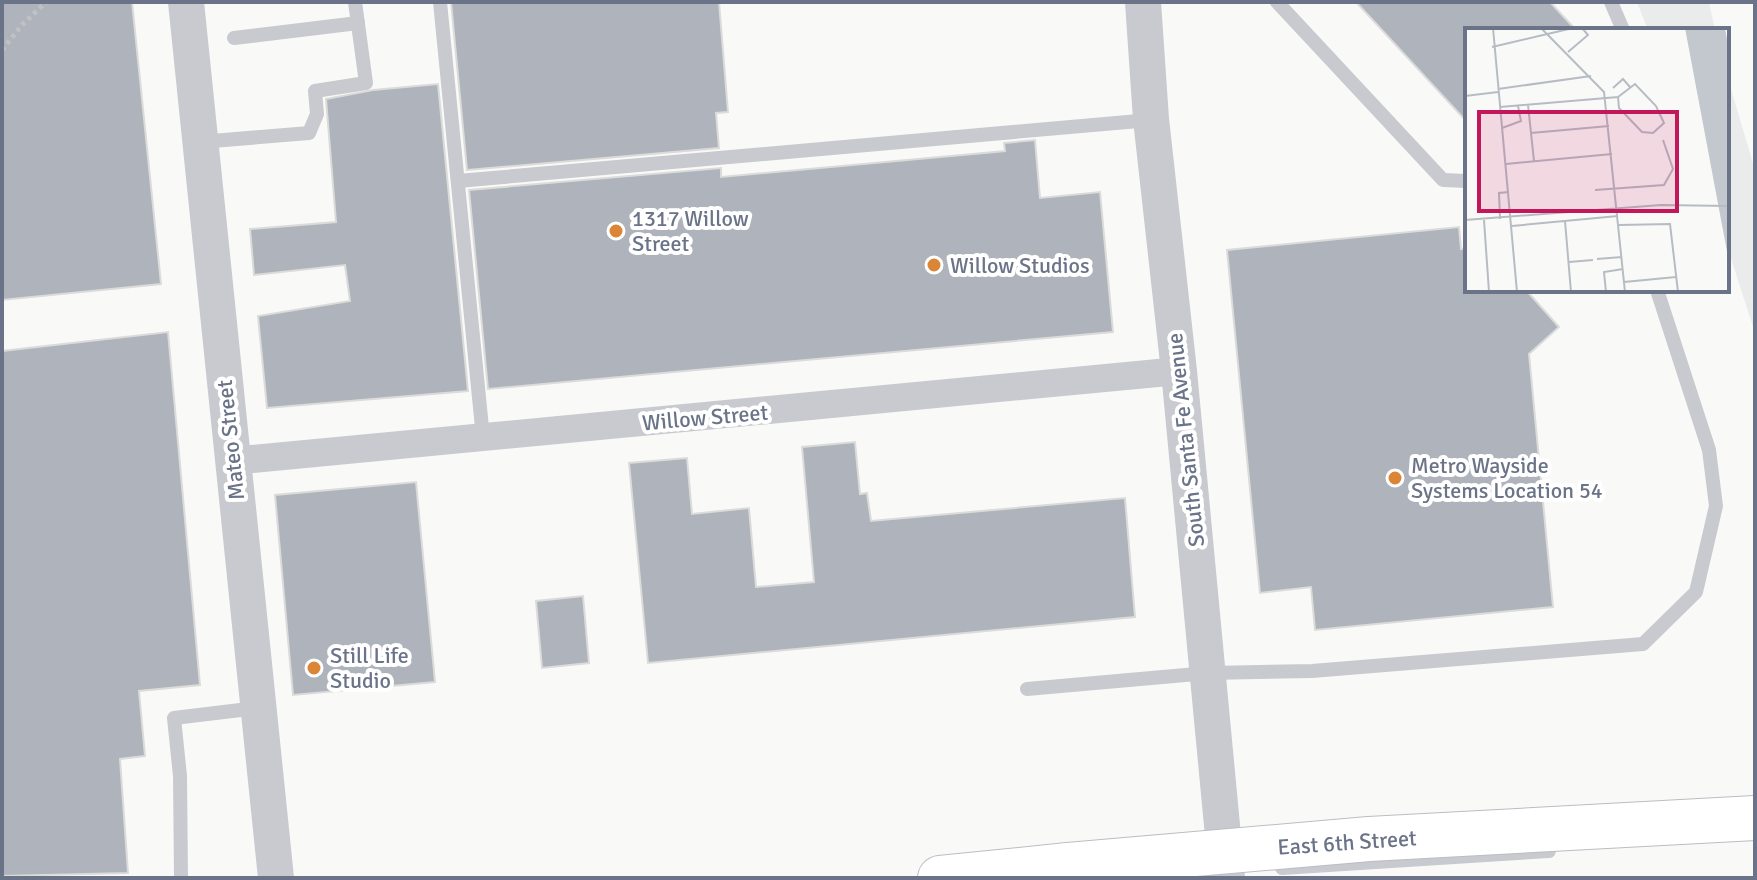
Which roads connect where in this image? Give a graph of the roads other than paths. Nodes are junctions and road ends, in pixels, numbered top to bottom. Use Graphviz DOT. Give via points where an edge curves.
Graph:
graph roads {
  1 [pos="186,2"];
  2 [pos="355,2"];
  3 [pos="440,2"];
  4 [pos="1143,2"];
  5 [pos="1277,2"];
  6 [pos="1611,2"];
  7 [pos="358,23"];
  8 [pos="1622,28"];
  9 [pos="234,38"];
  10 [pos="1151,119"];
  11 [pos="200,142"];
  12 [pos="458,181"];
  13 [pos="1465,181"];
  14 [pos="1658,292"];
  15 [pos="1179,371"];
  16 [pos="483,438"];
  17 [pos="231,461"];
  18 [pos="1208,673"];
  19 [pos="1027,689"];
  20 [pos="258,708"];
  21 [pos="1755,818"];
  22 [pos="1566,850"];
  23 [pos="1266,869"];
  24 [pos="1231,874"];
  25 [pos="181,878"];
  26 [pos="276,878"];
  27 [pos="940,878"];
  1 -- 11 [label="street, Mateo Street"];
  2 -- 7 [label="lane"];
  3 -- 12 [label="lane"];
  4 -- 10 [label="street, South Santa Fe Avenue"];
  5 -- 13 [label="lane" via="1443,180"];
  6 -- 8 [label="lane"];
  7 -- 9 [label="lane"];
  7 -- 11 [label="lane" via="366,83 315,91 317,114 309,133"];
  10 -- 12 [label="lane"];
  10 -- 15 [label="street, South Santa Fe Avenue"];
  11 -- 17 [label="street, Mateo Street"];
  12 -- 16 [label="lane"];
  14 -- 18 [label="lane" via="1709,450 1716,506 1696,592 1643,644 1312,671"];
  15 -- 16 [label="street, Willow Street"];
  15 -- 18 [label="street, South Santa Fe Avenue"];
  16 -- 17 [label="street, Willow Street"];
  17 -- 20 [label="street, Mateo Street"];
  18 -- 19 [label="lane"];
  18 -- 24 [label="street, South Santa Fe Avenue"];
  20 -- 25 [label="lane" via="174,718"];
  20 -- 26 [label="street, Mateo Street"];
  21 -- 27 [label="main road, East 6th Street, bridge" via="1369,839"];
  22 -- 23 [label="lane"];
}
